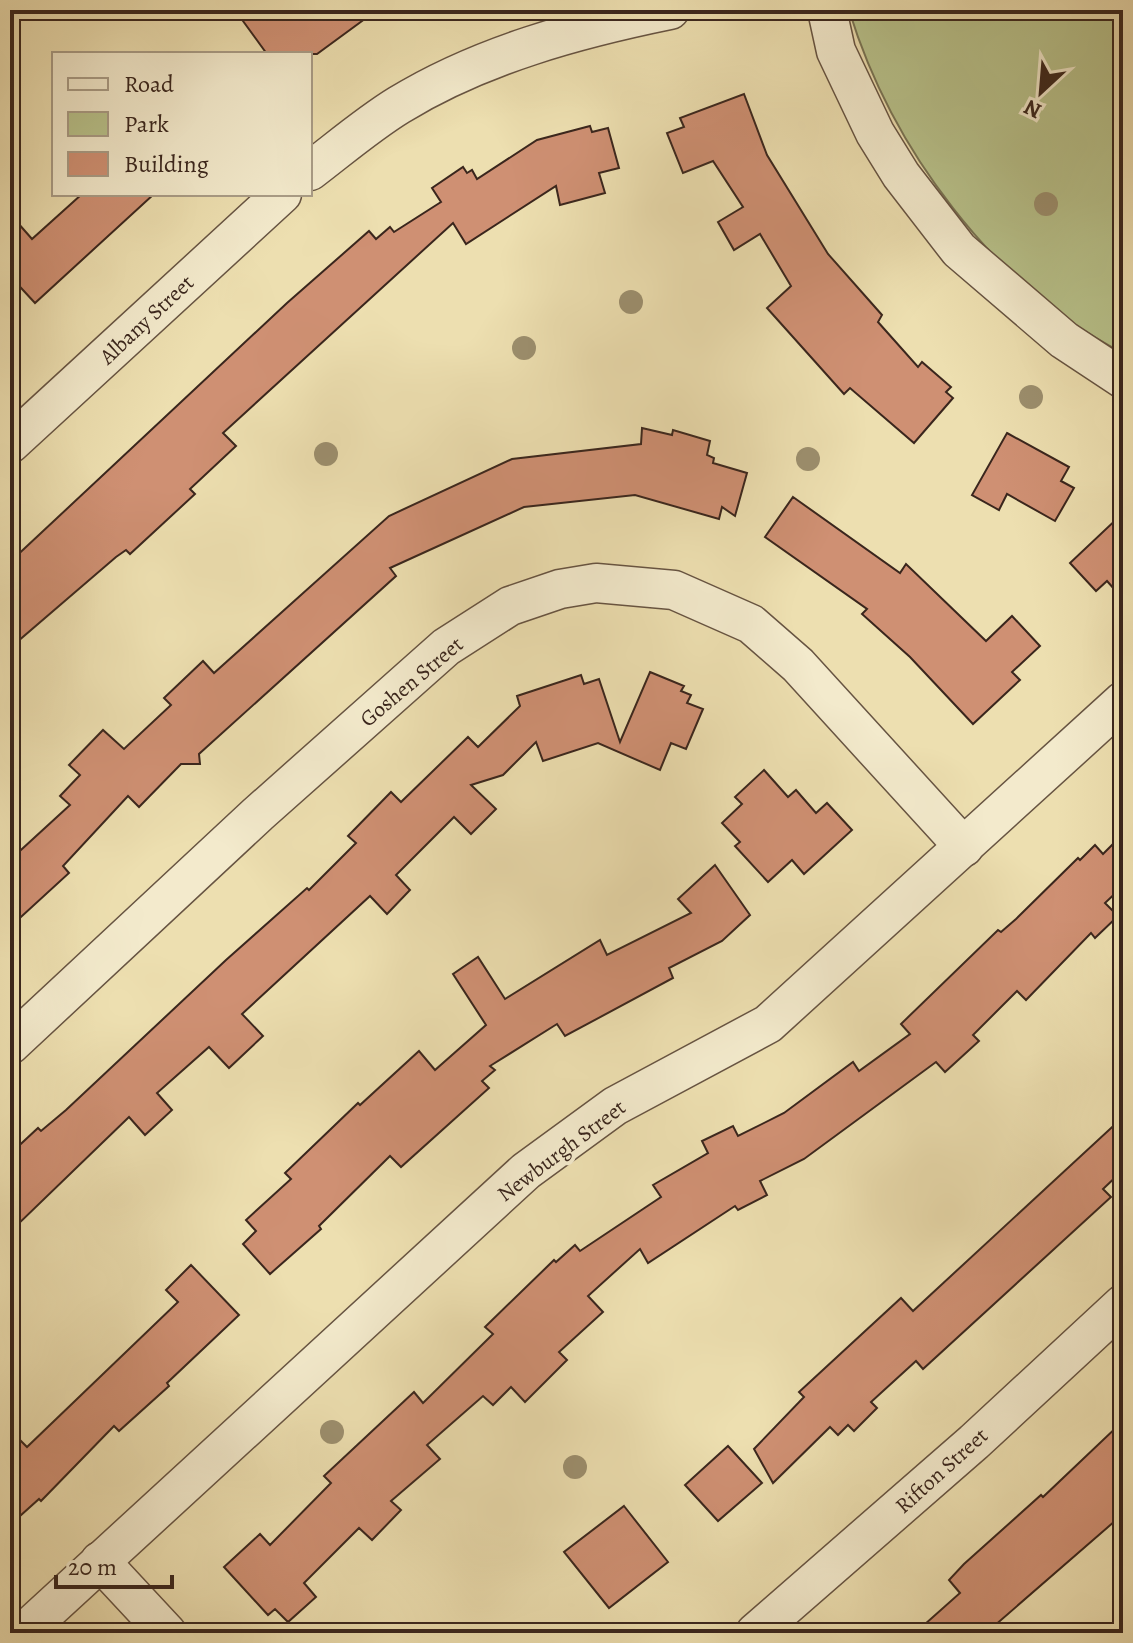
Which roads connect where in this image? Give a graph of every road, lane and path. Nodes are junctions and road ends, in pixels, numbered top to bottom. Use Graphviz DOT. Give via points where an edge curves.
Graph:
graph roads {
  1 [pos="670,10"];
  2 [pos="827,10"];
  3 [pos="312,170"];
  4 [pos="280,196"];
  5 [pos="1123,379"];
  6 [pos="10,444"];
  7 [pos="1123,701"];
  8 [pos="964,847"];
  9 [pos="10,1045"];
  10 [pos="1123,1304"];
  11 [pos="100,1561"];
  12 [pos="23,1633"];
  13 [pos="167,1633"];
  14 [pos="755,1633"];
  1 -- 3 [label="street" via="588,27 462,72 398,106"];
  2 -- 5 [label="street" via="836,51 875,133 959,250 1064,340"];
  4 -- 6 [label="street, Albany Street"];
  7 -- 8 [label="street, Newburgh Street"];
  8 -- 9 [label="street, Goshen Street" via="798,665 751,624 674,590 596,583 560,589 510,606 446,647"];
  8 -- 11 [label="street, Newburgh Street" via="768,1024 615,1106 526,1171"];
  10 -- 14 [label="street, Rifton Street"];
  11 -- 12 [label="street, Newburgh Street"];
  11 -- 13 [label="street"];
}
